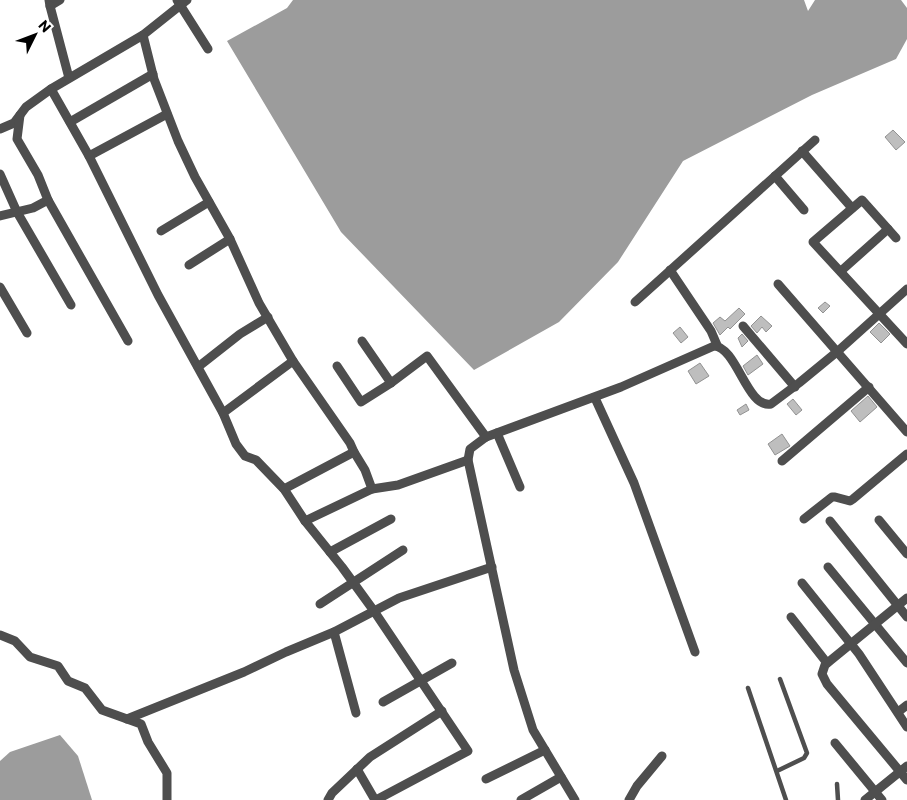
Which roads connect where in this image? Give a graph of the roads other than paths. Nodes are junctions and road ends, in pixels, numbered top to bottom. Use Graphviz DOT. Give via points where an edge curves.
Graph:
graph roads {
  1 [pos="60,0"];
  2 [pos="182,1"];
  3 [pos="50,3"];
  4 [pos="143,35"];
  5 [pos="208,49"];
  6 [pos="153,74"];
  7 [pos="69,78"];
  8 [pos="51,89"];
  9 [pos="168,114"];
  10 [pos="20,115"];
  11 [pos="70,122"];
  12 [pos="0,129"];
  13 [pos="815,140"];
  14 [pos="802,151"];
  15 [pos="89,156"];
  16 [pos="0,174"];
  17 [pos="775,176"];
  18 [pos="48,200"];
  19 [pos="209,202"];
  20 [pos="852,208"];
  21 [pos="804,210"];
  22 [pos="17,212"];
  23 [pos="0,216"];
  24 [pos="888,229"];
  25 [pos="160,231"];
  26 [pos="896,238"];
  27 [pos="230,239"];
  28 [pos="190,265"];
  29 [pos="670,270"];
  30 [pos="841,271"];
  31 [pos="778,284"];
  32 [pos="0,286"];
  33 [pos="907,289"];
  34 [pos="635,302"];
  35 [pos="71,305"];
  36 [pos="880,313"];
  37 [pos="268,318"];
  38 [pos="743,326"];
  39 [pos="27,333"];
  40 [pos="128,341"];
  41 [pos="362,341"];
  42 [pos="907,344"];
  43 [pos="717,345"];
  44 [pos="838,351"];
  45 [pos="293,361"];
  46 [pos="337,366"];
  47 [pos="198,367"];
  48 [pos="391,383"];
  49 [pos="795,387"];
  50 [pos="869,387"];
  51 [pos="595,398"];
  52 [pos="223,413"];
  53 [pos="907,432"];
  54 [pos="497,433"];
  55 [pos="486,437"];
  56 [pos="354,452"];
  57 [pos="907,454"];
  58 [pos="468,460"];
  59 [pos="782,461"];
  60 [pos="520,487"];
  61 [pos="284,489"];
  62 [pos="372,489"];
  63 [pos="391,519"];
  64 [pos="804,519"];
  65 [pos="305,520"];
  66 [pos="879,520"];
  67 [pos="830,521"];
  68 [pos="403,550"];
  69 [pos="330,552"];
  70 [pos="907,554"];
  71 [pos="492,567"];
  72 [pos="828,567"];
  73 [pos="352,582"];
  74 [pos="802,583"];
  75 [pos="907,598"];
  76 [pos="320,604"];
  77 [pos="898,605"];
  78 [pos="374,611"];
  79 [pos="907,617"];
  80 [pos="791,618"];
  81 [pos="875,624"];
  82 [pos="334,632"];
  83 [pos="0,635"];
  84 [pos="851,643"];
  85 [pos="695,652"];
  86 [pos="452,663"];
  87 [pos="827,663"];
  88 [pos="907,663"];
  89 [pos="780,679"];
  90 [pos="420,682"];
  91 [pos="748,688"];
  92 [pos="383,702"];
  93 [pos="907,705"];
  94 [pos="442,711"];
  95 [pos="898,712"];
  96 [pos="356,714"];
  97 [pos="127,718"];
  98 [pos="907,727"];
  99 [pos="835,743"];
  100 [pos="545,750"];
  101 [pos="662,756"];
  102 [pos="357,769"];
  103 [pos="904,769"];
  104 [pos="776,771"];
  105 [pos="561,777"];
  106 [pos="486,779"];
  107 [pos="907,780"];
  108 [pos="837,784"];
  109 [pos="875,792"];
  110 [pos="167,800"];
  111 [pos="328,800"];
  112 [pos="376,800"];
  113 [pos="521,800"];
  114 [pos="575,800"];
  115 [pos="629,800"];
  116 [pos="786,800"];
  117 [pos="837,800"];
  118 [pos="865,800"];
  119 [pos="882,800"];
  1 -- 3 [label="street"];
  2 -- 4 [label="street"];
  2 -- 5 [label="street"];
  3 -- 7 [label="street"];
  4 -- 6 [label="street"];
  4 -- 7 [label="street"];
  6 -- 9 [label="street"];
  6 -- 11 [label="street"];
  7 -- 8 [label="street"];
  8 -- 10 [label="street"];
  8 -- 11 [label="street"];
  9 -- 15 [label="street"];
  9 -- 19 [label="street"];
  10 -- 12 [label="street" via="14,123"];
  10 -- 18 [label="street" via="17,140 38,175"];
  11 -- 15 [label="street"];
  13 -- 14 [label="street"];
  14 -- 17 [label="street"];
  14 -- 20 [label="street"];
  15 -- 47 [label="street"];
  16 -- 22 [label="street"];
  17 -- 21 [label="street"];
  17 -- 29 [label="street"];
  18 -- 22 [label="street"];
  18 -- 40 [label="street"];
  19 -- 25 [label="street"];
  19 -- 27 [label="street"];
  20 -- 24 [label="street" via="862,200"];
  20 -- 30 [label="street" via="813,242"];
  22 -- 23 [label="street"];
  22 -- 35 [label="street"];
  24 -- 26 [label="street"];
  24 -- 30 [label="street"];
  27 -- 28 [label="street"];
  27 -- 37 [label="street"];
  29 -- 34 [label="street"];
  29 -- 43 [label="street"];
  30 -- 36 [label="street"];
  31 -- 44 [label="street"];
  32 -- 39 [label="street"];
  33 -- 36 [label="street"];
  36 -- 42 [label="street"];
  36 -- 44 [label="street"];
  37 -- 45 [label="street"];
  37 -- 47 [label="street" via="240,334"];
  38 -- 49 [label="street"];
  41 -- 48 [label="street"];
  43 -- 49 [label="street" via="725,351 763,404 770,404"];
  43 -- 51 [label="street"];
  44 -- 49 [label="street"];
  44 -- 50 [label="street"];
  45 -- 52 [label="street"];
  45 -- 56 [label="street"];
  46 -- 48 [label="street" via="361,402"];
  47 -- 52 [label="street"];
  48 -- 55 [label="street" via="427,356"];
  50 -- 53 [label="street"];
  50 -- 59 [label="street"];
  51 -- 54 [label="street"];
  51 -- 85 [label="street" via="634,483"];
  52 -- 61 [label="street" via="236,444"];
  54 -- 55 [label="street"];
  54 -- 60 [label="street"];
  55 -- 58 [label="street" via="470,449"];
  56 -- 61 [label="street"];
  56 -- 62 [label="street"];
  57 -- 64 [label="street" via="850,501 832,497"];
  58 -- 62 [label="street" via="398,485"];
  58 -- 71 [label="street"];
  61 -- 65 [label="street"];
  62 -- 65 [label="street"];
  63 -- 69 [label="street"];
  65 -- 69 [label="street"];
  66 -- 70 [label="street"];
  67 -- 77 [label="street"];
  68 -- 73 [label="street"];
  69 -- 73 [label="street"];
  71 -- 78 [label="street" via="399,598"];
  71 -- 100 [label="street" via="514,670 533,730"];
  72 -- 81 [label="street"];
  73 -- 76 [label="street"];
  73 -- 78 [label="street"];
  74 -- 84 [label="street"];
  75 -- 77 [label="street"];
  77 -- 79 [label="street"];
  77 -- 81 [label="street"];
  78 -- 82 [label="street"];
  78 -- 90 [label="street"];
  80 -- 87 [label="street"];
  81 -- 84 [label="street"];
  81 -- 88 [label="street"];
  82 -- 96 [label="street"];
  82 -- 97 [label="street"];
  83 -- 97 [label="street" via="15,641 30,657 58,666 68,681 85,688 102,710"];
  84 -- 87 [label="street"];
  84 -- 95 [label="street"];
  86 -- 90 [label="street"];
  87 -- 103 [label="street" via="823,671 826,682"];
  89 -- 104 [label="lane" via="806,752 804,758"];
  90 -- 92 [label="street"];
  90 -- 94 [label="street"];
  91 -- 104 [label="lane"];
  93 -- 95 [label="street"];
  94 -- 102 [label="street" via="370,757"];
  94 -- 112 [label="street" via="468,751"];
  95 -- 98 [label="street"];
  97 -- 110 [label="street" via="141,724 167,773"];
  99 -- 109 [label="street"];
  100 -- 105 [label="street"];
  100 -- 106 [label="street"];
  101 -- 115 [label="street"];
  102 -- 111 [label="street"];
  102 -- 112 [label="street"];
  103 -- 107 [label="street"];
  103 -- 109 [label="street"];
  104 -- 116 [label="lane"];
  105 -- 113 [label="street"];
  105 -- 114 [label="street"];
  108 -- 117 [label="lane"];
  109 -- 118 [label="street"];
  109 -- 119 [label="street"];
}
